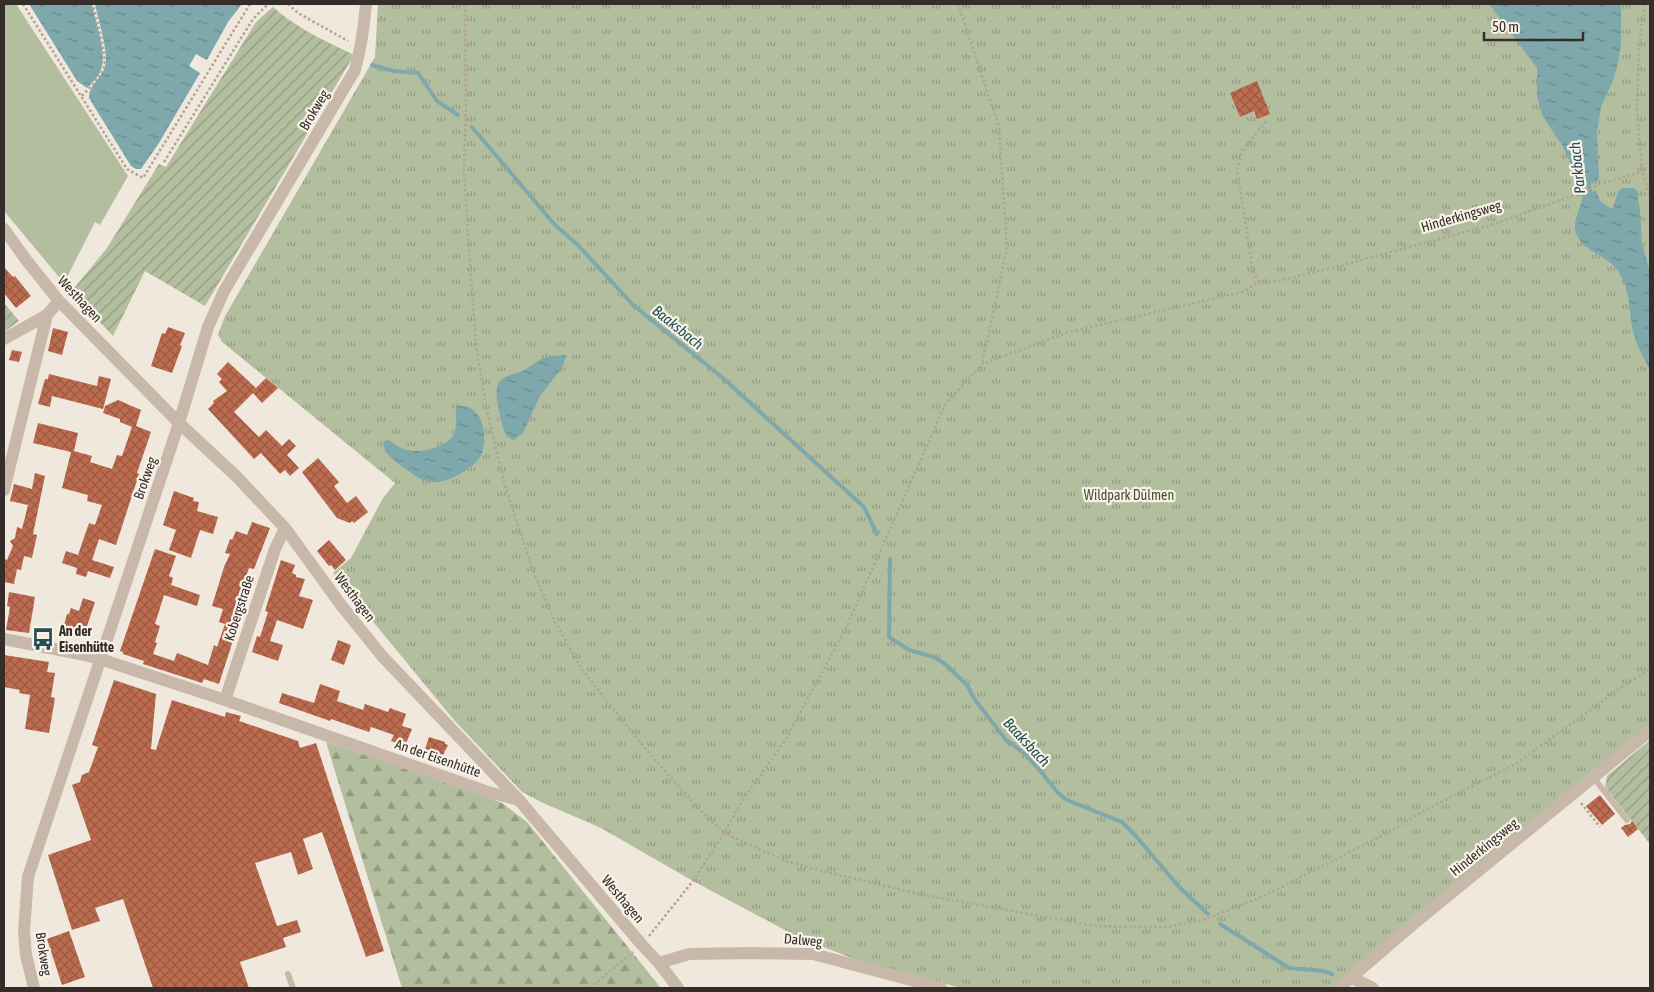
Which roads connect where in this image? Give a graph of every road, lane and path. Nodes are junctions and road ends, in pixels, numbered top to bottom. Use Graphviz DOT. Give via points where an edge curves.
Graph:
graph roads {
  1 [pos="23,4"];
  2 [pos="93,4"];
  3 [pos="250,4"];
  4 [pos="268,4"];
  5 [pos="288,4"];
  6 [pos="366,4"];
  7 [pos="465,4"];
  8 [pos="958,4"];
  9 [pos="1645,4"];
  10 [pos="361,48"];
  11 [pos="82,96"];
  12 [pos="1266,121"];
  13 [pos="164,162"];
  14 [pos="1642,172"];
  15 [pos="1650,198"];
  16 [pos="4,229"];
  17 [pos="1259,282"];
  18 [pos="59,301"];
  19 [pos="47,314"];
  20 [pos="4,339"];
  21 [pos="982,364"];
  22 [pos="179,423"];
  23 [pos="4,490"];
  24 [pos="286,528"];
  25 [pos="4,639"];
  26 [pos="100,659"];
  27 [pos="1650,669"];
  28 [pos="224,700"];
  29 [pos="1650,731"];
  30 [pos="1593,777"];
  31 [pos="519,800"];
  32 [pos="1579,801"];
  33 [pos="1627,820"];
  34 [pos="1600,827"];
  35 [pos="724,833"];
  36 [pos="642,945"];
  37 [pos="659,962"];
  38 [pos="288,974"];
  39 [pos="1352,978"];
  40 [pos="34,988"];
  41 [pos="293,988"];
  42 [pos="590,988"];
  43 [pos="678,988"];
  44 [pos="941,988"];
  45 [pos="1339,988"];
  46 [pos="1373,988"];
  1 -- 11 [label="path"];
  2 -- 11 [label="path" via="104,66 98,79"];
  3 -- 11 [label="path" via="143,178 127,169"];
  4 -- 13 [label="path" via="253,19"];
  5 -- 10 [label="path" via="298,13"];
  6 -- 10 [label="street, Brokweg"];
  7 -- 35 [label="path" via="464,173 472,294 487,412 505,486 534,573 555,622 583,671 652,757"];
  8 -- 21 [label="path" via="999,127 1007,248"];
  9 -- 14 [label="path" via="1639,46 1637,109"];
  10 -- 22 [label="street, Brokweg" via="355,70 224,292 208,327"];
  12 -- 17 [label="path" via="1242,151 1237,170 1252,271"];
  14 -- 15 [label="path"];
  14 -- 17 [label="path, Hinderkingsweg" via="1600,184 1488,226 1278,281"];
  16 -- 18 [label="street, Westhagen"];
  17 -- 21 [label="path" via="1242,292 1069,332"];
  18 -- 19 [label="street"];
  18 -- 22 [label="street, Westhagen"];
  19 -- 20 [label="street"];
  19 -- 23 [label="street"];
  21 -- 35 [label="path" via="945,405 846,628 786,739 742,801"];
  22 -- 24 [label="street, Westhagen" via="237,476"];
  22 -- 26 [label="street, Brokweg"];
  24 -- 28 [label="street, Kobergstraße" via="275,550"];
  24 -- 31 [label="street, Westhagen" via="382,656"];
  25 -- 26 [label="street, An der Eisenhütte"];
  26 -- 28 [label="street, An der Eisenhütte"];
  26 -- 40 [label="street, Brokweg" via="28,877 24,932"];
  27 -- 35 [label="path" via="1516,764 1264,896 1203,920 1177,925 1095,926 919,894 783,860"];
  28 -- 31 [label="street, An der Eisenhütte"];
  29 -- 30 [label="street, Hinderkingsweg"];
  30 -- 33 [label="lane"];
  30 -- 39 [label="street, Hinderkingsweg" via="1416,921"];
  31 -- 36 [label="street, Westhagen"];
  32 -- 34 [label="path"];
  35 -- 36 [label="path" via="693,881"];
  36 -- 37 [label="street, Westhagen"];
  36 -- 42 [label="path"];
  37 -- 43 [label="street, Westhagen"];
  37 -- 44 [label="street, Dalweg" via="689,954 813,954"];
  38 -- 41 [label="lane"];
  39 -- 45 [label="street, Hinderkingsweg"];
  39 -- 46 [label="street"];
}
